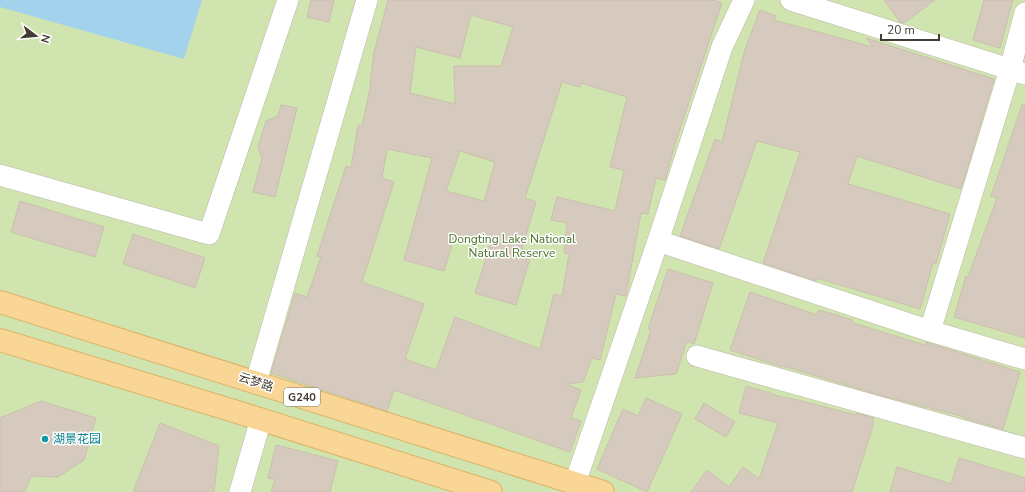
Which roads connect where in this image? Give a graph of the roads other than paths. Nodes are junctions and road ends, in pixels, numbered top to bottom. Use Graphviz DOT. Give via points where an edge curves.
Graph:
graph roads {
  1 [pos="288,0"];
  2 [pos="367,0"];
  3 [pos="744,0"];
  4 [pos="791,0"];
  5 [pos="1025,13"];
  6 [pos="1017,72"];
  7 [pos="0,175"];
  8 [pos="658,240"];
  9 [pos="0,302"];
  10 [pos="930,330"];
  11 [pos="0,340"];
  12 [pos="697,356"];
  13 [pos="1025,359"];
  14 [pos="256,382"];
  15 [pos="261,419"];
  16 [pos="1025,448"];
  17 [pos="574,483"];
  18 [pos="240,492"];
  19 [pos="491,492"];
  20 [pos="603,492"];
  1 -- 7 [label="street" via="209,234"];
  2 -- 14 [label="street"];
  3 -- 8 [label="street" via="722,46"];
  4 -- 6 [label="street"];
  5 -- 6 [label="street"];
  6 -- 10 [label="street"];
  8 -- 10 [label="street"];
  8 -- 17 [label="street"];
  9 -- 14 [label="main road, 云梦路 / G240"];
  10 -- 13 [label="street"];
  11 -- 15 [label="main road"];
  12 -- 16 [label="street"];
  14 -- 17 [label="main road, 云梦路 / G240"];
  15 -- 18 [label="street"];
  15 -- 19 [label="main road"];
  17 -- 20 [label="main road, 云梦路 / G240"];
}
